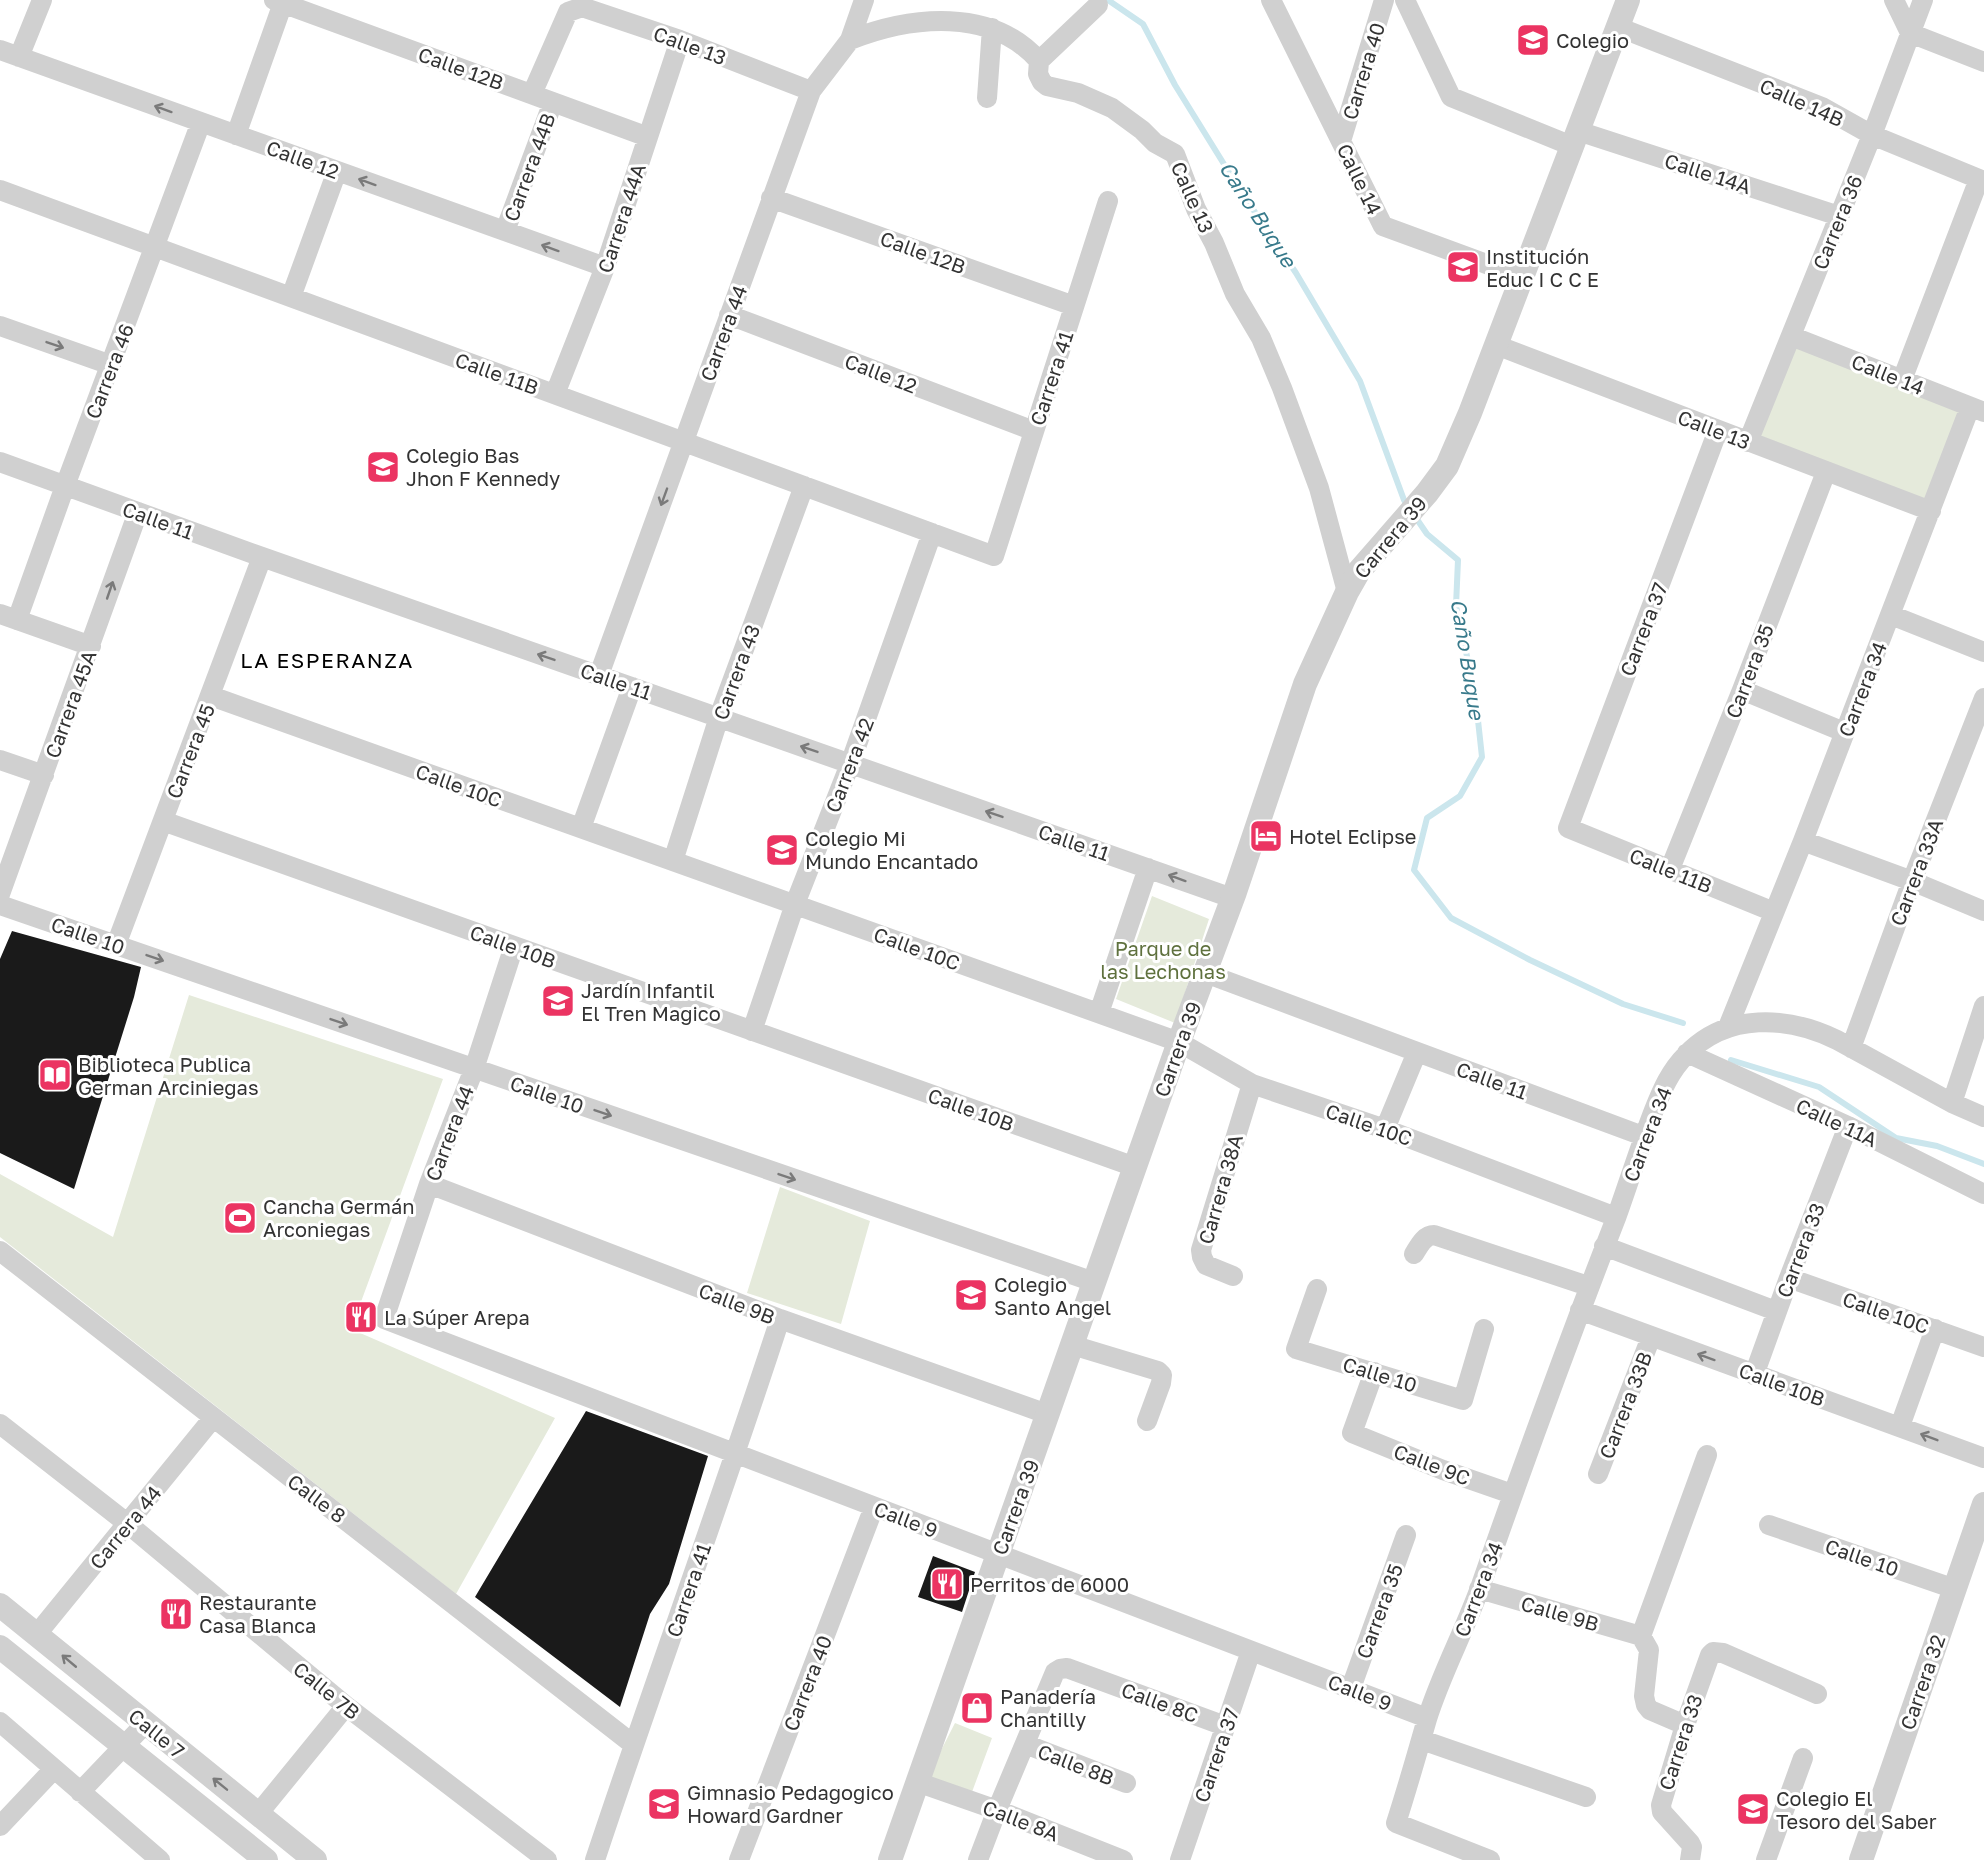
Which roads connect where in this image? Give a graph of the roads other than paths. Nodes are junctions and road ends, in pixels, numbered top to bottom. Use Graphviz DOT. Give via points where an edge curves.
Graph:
graph roads {
  1 [pos="42,0"];
  2 [pos="864,0"];
  3 [pos="1271,0"];
  4 [pos="1384,0"];
  5 [pos="1405,0"];
  6 [pos="1628,0"];
  7 [pos="1894,0"];
  8 [pos="1923,0"];
  9 [pos="279,2"];
  10 [pos="1098,5"];
  11 [pos="568,12"];
  12 [pos="1618,27"];
  13 [pos="992,28"];
  14 [pos="1910,33"];
  15 [pos="680,40"];
  16 [pos="850,40"];
  17 [pos="0,50"];
  18 [pos="19,57"];
  19 [pos="1039,61"];
  20 [pos="1984,62"];
  21 [pos="811,91"];
  22 [pos="532,94"];
  23 [pos="987,98"];
  24 [pos="553,102"];
  25 [pos="201,122"];
  26 [pos="236,135"];
  27 [pos="1872,135"];
  28 [pos="648,137"];
  29 [pos="1575,138"];
  30 [pos="1341,141"];
  31 [pos="337,171"];
  32 [pos="1982,180"];
  33 [pos="0,190"];
  34 [pos="771,198"];
  35 [pos="1108,201"];
  36 [pos="1839,216"];
  37 [pos="505,231"];
  38 [pos="155,247"];
  39 [pos="605,267"];
  40 [pos="1522,277"];
  41 [pos="291,297"];
  42 [pos="1074,306"];
  43 [pos="729,315"];
  44 [pos="0,326"];
  45 [pos="1791,336"];
  46 [pos="1496,345"];
  47 [pos="111,365"];
  48 [pos="1902,380"];
  49 [pos="555,394"];
  50 [pos="1977,410"];
  51 [pos="1718,430"];
  52 [pos="1034,431"];
  53 [pos="684,442"];
  54 [pos="1748,442"];
  55 [pos="0,462"];
  56 [pos="1826,472"];
  57 [pos="65,486"];
  58 [pos="804,486"];
  59 [pos="138,512"];
  60 [pos="1931,512"];
  61 [pos="932,533"];
  62 [pos="994,556"];
  63 [pos="262,557"];
  64 [pos="1347,592"];
  65 [pos="1891,615"];
  66 [pos="9,617"];
  67 [pos="91,646"];
  68 [pos="1984,652"];
  69 [pos="599,675"];
  70 [pos="632,687"];
  71 [pos="1742,690"];
  72 [pos="211,696"];
  73 [pos="1984,698"];
  74 [pos="719,717"];
  75 [pos="1844,732"];
  76 [pos="0,760"];
  77 [pos="850,764"];
  78 [pos="44,775"];
  79 [pos="163,821"];
  80 [pos="581,828"];
  81 [pos="1568,828"];
  82 [pos="1803,841"];
  83 [pos="673,861"];
  84 [pos="1148,868"];
  85 [pos="1670,869"];
  86 [pos="1912,880"];
  87 [pos="0,894"];
  88 [pos="1233,898"];
  89 [pos="795,904"];
  90 [pos="0,905"];
  91 [pos="1984,911"];
  92 [pos="1774,912"];
  93 [pos="116,945"];
  94 [pos="514,946"];
  95 [pos="1205,973"];
  96 [pos="1099,1013"];
  97 [pos="1982,1018"];
  98 [pos="1728,1027"];
  99 [pos="752,1031"];
  100 [pos="1179,1041"];
  101 [pos="1851,1048"];
  102 [pos="1417,1052"];
  103 [pos="1687,1053"];
  104 [pos="474,1069"];
  105 [pos="1252,1084"];
  106 [pos="1952,1104"];
  107 [pos="1984,1117"];
  108 [pos="1848,1126"];
  109 [pos="1385,1129"];
  110 [pos="1643,1136"];
  111 [pos="1135,1167"];
  112 [pos="429,1184"];
  113 [pos="1984,1194"];
  114 [pos="1616,1217"];
  115 [pos="1604,1246"];
  116 [pos="0,1251"];
  117 [pos="1414,1254"];
  118 [pos="1233,1276"];
  119 [pos="1789,1278"];
  120 [pos="1094,1282"];
  121 [pos="1588,1286"];
  122 [pos="1317,1289"];
  123 [pos="1580,1310"];
  124 [pos="1776,1311"];
  125 [pos="384,1319"];
  126 [pos="780,1320"];
  127 [pos="1484,1329"];
  128 [pos="1935,1329"];
  129 [pos="1651,1336"];
  130 [pos="1072,1345"];
  131 [pos="1984,1347"];
  132 [pos="1374,1372"];
  133 [pos="1754,1374"];
  134 [pos="1047,1414"];
  135 [pos="213,1419"];
  136 [pos="1147,1421"];
  137 [pos="0,1424"];
  138 [pos="1900,1426"];
  139 [pos="736,1454"];
  140 [pos="1707,1455"];
  141 [pos="1984,1458"];
  142 [pos="1598,1474"];
  143 [pos="1512,1494"];
  144 [pos="1984,1504"];
  145 [pos="874,1507"];
  146 [pos="128,1524"];
  147 [pos="1769,1525"];
  148 [pos="1406,1535"];
  149 [pos="998,1554"];
  150 [pos="1479,1589"];
  151 [pos="1955,1589"];
  152 [pos="0,1605"];
  153 [pos="37,1634"];
  154 [pos="1641,1636"];
  155 [pos="0,1647"];
  156 [pos="1251,1651"];
  157 [pos="1351,1688"];
  158 [pos="1817,1694"];
  159 [pos="346,1706"];
  160 [pos="1427,1718"];
  161 [pos="0,1722"];
  162 [pos="145,1724"];
  163 [pos="1685,1725"];
  164 [pos="1226,1726"];
  165 [pos="1422,1740"];
  166 [pos="1025,1744"];
  167 [pos="634,1745"];
  168 [pos="124,1746"];
  169 [pos="1803,1758"];
  170 [pos="54,1769"];
  171 [pos="917,1782"];
  172 [pos="1126,1783"];
  173 [pos="80,1792"];
  174 [pos="1586,1797"];
  175 [pos="997,1810"];
  176 [pos="258,1814"];
  177 [pos="0,1826"];
  178 [pos="264,1859"];
  179 [pos="160,1860"];
  180 [pos="315,1860"];
  181 [pos="547,1860"];
  182 [pos="596,1860"];
  183 [pos="739,1860"];
  184 [pos="890,1860"];
  185 [pos="978,1860"];
  186 [pos="1123,1860"];
  187 [pos="1180,1860"];
  188 [pos="1490,1860"];
  189 [pos="1690,1860"];
  190 [pos="1766,1860"];
  191 [pos="1861,1860"];
  1 -- 18 [label="street"];
  2 -- 16 [label="street, Carrera 44"];
  3 -- 30 [label="street, Calle 14"];
  4 -- 30 [label="street, Carrera 40"];
  5 -- 29 [label="street, Calle 14A" via="1451,97"];
  6 -- 12 [label="street, Carrera 39"];
  7 -- 14 [label="street"];
  8 -- 14 [label="street, Carrera 36"];
  9 -- 22 [label="street, Calle 12B"];
  9 -- 26 [label="street"];
  10 -- 19 [label="street"];
  11 -- 15 [label="street, Calle 13" via="582,7"];
  11 -- 22 [label="street, Carrera 44B"];
  12 -- 27 [label="street, Calle 14B" via="1822,107"];
  12 -- 29 [label="street, Carrera 39"];
  13 -- 16 [label="street, Calle 13" via="930,21 890,27"];
  13 -- 19 [label="street, Calle 13" via="1013,37"];
  13 -- 23 [label="street"];
  14 -- 20 [label="street"];
  14 -- 27 [label="street, Carrera 36"];
  15 -- 21 [label="street, Calle 13"];
  15 -- 28 [label="street, Carrera 44A"];
  16 -- 21 [label="street, Carrera 44"];
  17 -- 18 [label="street, Calle 12"];
  25 -- 18 [label="street, Calle 12, one-way"];
  19 -- 64 [label="street, Calle 13" via="1038,74 1044,84 1104,104 1175,154 1196,209 1282,387 1319,488"];
  21 -- 34 [label="street, Carrera 44"];
  22 -- 24 [label="street, Calle 12B"];
  24 -- 28 [label="street, Calle 12B"];
  24 -- 37 [label="street, Carrera 44B"];
  25 -- 26 [label="street, Calle 12"];
  25 -- 38 [label="street, Carrera 46"];
  26 -- 31 [label="street, Calle 12"];
  27 -- 32 [label="street, Calle 14B"];
  27 -- 36 [label="street, Carrera 36"];
  28 -- 39 [label="street, Carrera 44A"];
  29 -- 36 [label="street, Calle 14A"];
  29 -- 40 [label="street, Carrera 39"];
  30 -- 40 [label="street, Calle 14" via="1383,226"];
  37 -- 31 [label="street, Calle 12, one-way"];
  31 -- 41 [label="street"];
  32 -- 48 [label="street"];
  33 -- 38 [label="street, Calle 11B"];
  34 -- 42 [label="street, Calle 12B"];
  34 -- 43 [label="street, Carrera 44"];
  35 -- 42 [label="street, Carrera 41"];
  36 -- 45 [label="street, Carrera 36"];
  39 -- 37 [label="street, Calle 12, one-way"];
  38 -- 41 [label="street, Calle 11B"];
  38 -- 47 [label="street, Carrera 46"];
  39 -- 49 [label="street, Carrera 44A"];
  40 -- 46 [label="street, Carrera 39"];
  41 -- 49 [label="street, Calle 11B"];
  42 -- 52 [label="street, Carrera 41"];
  43 -- 52 [label="street, Calle 12"];
  43 -- 53 [label="street, Carrera 44"];
  44 -- 47 [label="street, one-way"];
  45 -- 48 [label="street, Calle 14"];
  45 -- 54 [label="street, Carrera 36"];
  46 -- 51 [label="street, Calle 13"];
  46 -- 64 [label="street, Carrera 39" via="1446,466 1359,571"];
  47 -- 57 [label="street, Carrera 46"];
  48 -- 50 [label="street, Calle 14"];
  49 -- 53 [label="street, Calle 11B"];
  50 -- 60 [label="street, Carrera 34"];
  51 -- 54 [label="street, Calle 13"];
  51 -- 81 [label="street, Carrera 37"];
  52 -- 62 [label="street, Carrera 41"];
  53 -- 58 [label="street, Calle 11B"];
  53 -- 69 [label="street, Carrera 44, one-way"];
  54 -- 56 [label="street, Calle 13"];
  55 -- 57 [label="street, Calle 11"];
  56 -- 60 [label="street, Calle 13"];
  56 -- 71 [label="street, Carrera 35"];
  57 -- 59 [label="street, Calle 11"];
  57 -- 66 [label="street, Carrera 46"];
  58 -- 61 [label="street, Calle 11B"];
  58 -- 74 [label="street, Carrera 43"];
  59 -- 63 [label="street, Calle 11"];
  67 -- 59 [label="street, Carrera 45A, one-way"];
  60 -- 65 [label="street, Carrera 34"];
  61 -- 62 [label="street, Calle 11B"];
  61 -- 77 [label="street, Carrera 42"];
  69 -- 63 [label="street, Calle 11, one-way"];
  63 -- 72 [label="street, Carrera 45"];
  64 -- 88 [label="street, Carrera 39" via="1305,684"];
  65 -- 68 [label="street"];
  65 -- 75 [label="street, Carrera 34"];
  66 -- 67 [label="street"];
  67 -- 78 [label="street, Carrera 45A"];
  69 -- 70 [label="street, Calle 11"];
  70 -- 74 [label="street, Calle 11"];
  70 -- 80 [label="street"];
  71 -- 75 [label="street"];
  71 -- 85 [label="street, Carrera 35"];
  72 -- 79 [label="street, Carrera 45"];
  72 -- 80 [label="street, Calle 10C"];
  73 -- 86 [label="street, Carrera 33A"];
  77 -- 74 [label="street, Calle 11, one-way"];
  74 -- 83 [label="street, Carrera 43"];
  75 -- 82 [label="street, Carrera 34"];
  76 -- 78 [label="street"];
  84 -- 77 [label="street, Calle 11, one-way"];
  77 -- 89 [label="street, Carrera 42"];
  78 -- 87 [label="street, Carrera 45A"];
  79 -- 93 [label="street, Carrera 45"];
  79 -- 94 [label="street, Calle 10B"];
  80 -- 83 [label="street, Calle 10C"];
  81 -- 85 [label="street, Calle 11B"];
  82 -- 86 [label="street"];
  82 -- 92 [label="street, Carrera 34"];
  83 -- 89 [label="street, Calle 10C"];
  88 -- 84 [label="street, Calle 11, one-way"];
  84 -- 96 [label="street"];
  85 -- 92 [label="street, Calle 11B"];
  86 -- 91 [label="street"];
  86 -- 101 [label="street, Carrera 33A"];
  88 -- 95 [label="street, Carrera 39"];
  89 -- 96 [label="street, Calle 10C"];
  89 -- 99 [label="street, Carrera 42"];
  90 -- 93 [label="street, Calle 10"];
  92 -- 98 [label="street, Carrera 34"];
  93 -- 104 [label="street, Calle 10, one-way"];
  94 -- 99 [label="street, Calle 10B"];
  94 -- 104 [label="street, Carrera 44"];
  95 -- 100 [label="street, Carrera 39"];
  95 -- 102 [label="street, Calle 11"];
  96 -- 100 [label="street, Calle 10C"];
  97 -- 106 [label="street"];
  98 -- 101 [label="street" via="1792,1023"];
  98 -- 103 [label="street, Carrera 34"];
  99 -- 111 [label="street, Calle 10B"];
  100 -- 105 [label="street, Calle 10C"];
  100 -- 111 [label="street, Carrera 39"];
  101 -- 106 [label="street"];
  102 -- 109 [label="street"];
  102 -- 110 [label="street, Calle 11"];
  103 -- 108 [label="street, Calle 11A"];
  103 -- 110 [label="street, Carrera 34" via="1667,1079"];
  104 -- 112 [label="street, Carrera 44"];
  104 -- 120 [label="street, Calle 10, one-way"];
  105 -- 109 [label="street, Calle 10C"];
  105 -- 118 [label="street, Carrera 38A" via="1201,1250 1206,1265"];
  106 -- 107 [label="street"];
  108 -- 113 [label="street, Calle 11A"];
  108 -- 119 [label="street, Carrera 33"];
  109 -- 114 [label="street, Calle 10C"];
  110 -- 114 [label="street, Carrera 34"];
  111 -- 120 [label="street, Carrera 39"];
  112 -- 125 [label="street, Carrera 44"];
  112 -- 126 [label="street, Calle 9B"];
  114 -- 115 [label="street, Carrera 34"];
  115 -- 121 [label="street, Carrera 34"];
  115 -- 124 [label="street"];
  116 -- 135 [label="street, Calle 8"];
  117 -- 121 [label="street" via="1425,1238 1434,1235"];
  119 -- 124 [label="street, Carrera 33"];
  119 -- 128 [label="street, Calle 10C"];
  120 -- 130 [label="street, Carrera 39"];
  121 -- 123 [label="street, Carrera 34"];
  122 -- 132 [label="street, Calle 10" via="1296,1349"];
  123 -- 129 [label="street, Calle 10B"];
  123 -- 143 [label="street, Carrera 34"];
  124 -- 133 [label="street, Carrera 33"];
  125 -- 139 [label="street, Calle 9"];
  126 -- 134 [label="street, Calle 9B"];
  126 -- 139 [label="street, Carrera 41"];
  127 -- 132 [label="street, Calle 10" via="1463,1400"];
  128 -- 131 [label="street, Calle 10C"];
  128 -- 138 [label="street"];
  133 -- 129 [label="street, Calle 10B, one-way"];
  129 -- 142 [label="street, Carrera 33B"];
  130 -- 134 [label="street, Carrera 39"];
  130 -- 136 [label="street" via="1162,1374"];
  132 -- 143 [label="street, Calle 9C" via="1352,1433"];
  133 -- 138 [label="street, Calle 10B"];
  134 -- 149 [label="street, Carrera 39"];
  135 -- 146 [label="street, Carrera 44"];
  135 -- 167 [label="street, Calle 8"];
  137 -- 146 [label="street, Calle 7B"];
  141 -- 138 [label="street, Calle 10B, one-way"];
  139 -- 145 [label="street, Calle 9"];
  139 -- 167 [label="street, Carrera 41"];
  140 -- 154 [label="street"];
  143 -- 150 [label="street, Carrera 34"];
  144 -- 151 [label="street, Carrera 32"];
  145 -- 149 [label="street, Calle 9"];
  145 -- 183 [label="street, Carrera 40"];
  146 -- 153 [label="street, Carrera 44"];
  146 -- 159 [label="street, Calle 7B"];
  147 -- 151 [label="street, Calle 10"];
  148 -- 157 [label="street, Carrera 35"];
  149 -- 156 [label="street, Calle 9"];
  149 -- 171 [label="street, Carrera 39"];
  150 -- 154 [label="street, Calle 9B"];
  150 -- 160 [label="street, Carrera 34"];
  151 -- 191 [label="street, Carrera 32"];
  152 -- 153 [label="street, Calle 7"];
  162 -- 153 [label="street, Calle 7, one-way"];
  154 -- 163 [label="street" via="1649,1650 1646,1705"];
  155 -- 168 [label="street, Calle 7"];
  156 -- 157 [label="street, Calle 9"];
  156 -- 164 [label="street, Carrera 37"];
  157 -- 160 [label="street, Calle 9"];
  158 -- 163 [label="street, Carrera 33" via="1713,1652"];
  159 -- 176 [label="street"];
  159 -- 181 [label="street, Calle 7B"];
  160 -- 165 [label="street, Carrera 34"];
  161 -- 170 [label="street"];
  162 -- 168 [label="street"];
  176 -- 162 [label="street, Calle 7, one-way"];
  163 -- 189 [label="street, Carrera 33" via="1660,1805 1690,1843"];
  164 -- 166 [label="street, Calle 8C" via="1067,1668 1055,1672"];
  164 -- 187 [label="street, Carrera 37"];
  165 -- 174 [label="street"];
  165 -- 188 [label="street, Carrera 34" via="1396,1823"];
  166 -- 172 [label="street, Calle 8B"];
  166 -- 175 [label="street"];
  167 -- 182 [label="street, Carrera 41"];
  168 -- 173 [label="street"];
  168 -- 178 [label="street, Calle 7"];
  169 -- 190 [label="street"];
  170 -- 173 [label="street"];
  170 -- 177 [label="street"];
  171 -- 175 [label="street, Calle 8A"];
  171 -- 184 [label="street, Carrera 39"];
  173 -- 179 [label="street"];
  175 -- 185 [label="street"];
  175 -- 186 [label="street, Calle 8A"];
  176 -- 180 [label="street, Calle 7"];
}
